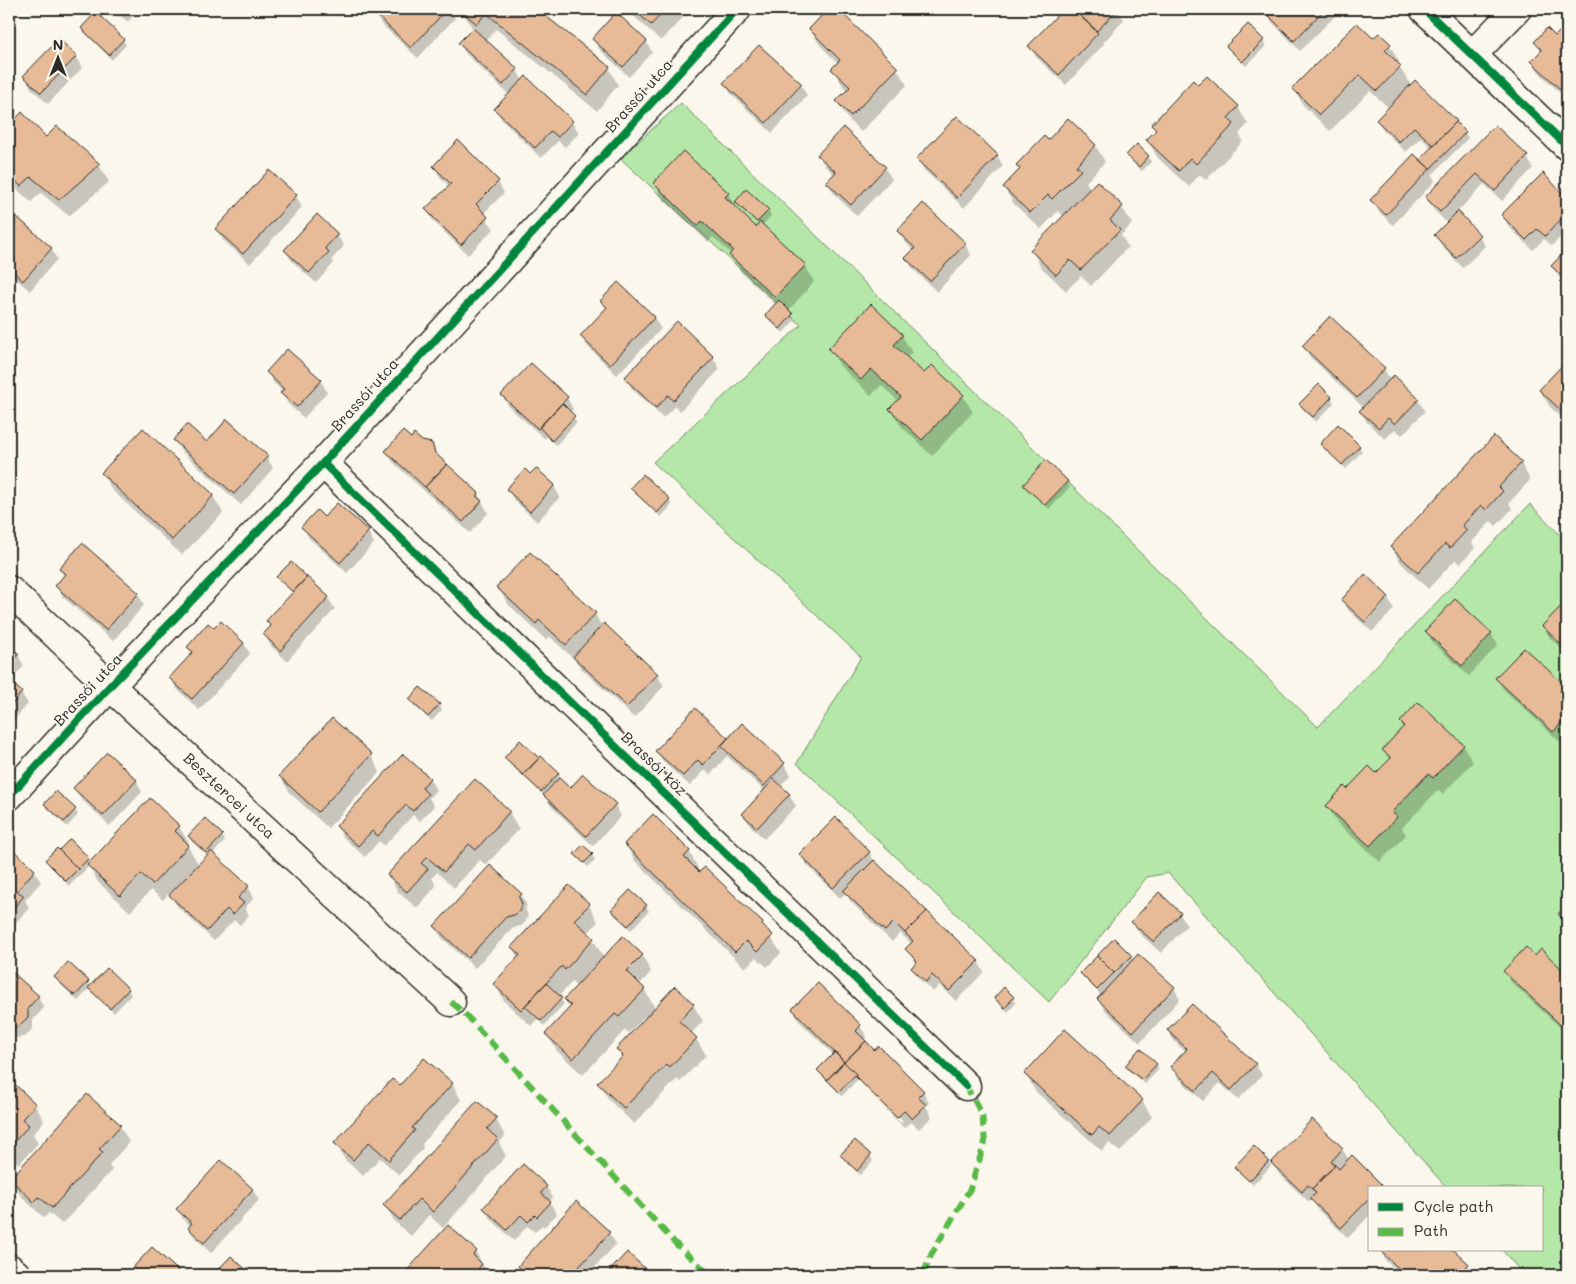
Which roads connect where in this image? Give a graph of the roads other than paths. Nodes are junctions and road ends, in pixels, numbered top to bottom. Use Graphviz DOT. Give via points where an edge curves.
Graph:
graph roads {
  1 [pos="737,9"];
  2 [pos="1424,9"];
  3 [pos="1517,9"];
  4 [pos="1472,55"];
  5 [pos="1567,146"];
  6 [pos="323,463"];
  7 [pos="9,590"];
  8 [pos="110,686"];
  9 [pos="9,796"];
  10 [pos="451,1002"];
  11 [pos="966,1086"];
  12 [pos="9,1268"];
  13 [pos="17,1275"];
  1 -- 6 [label="street, Brassói utca"];
  2 -- 4 [label="street"];
  3 -- 4 [label="street"];
  4 -- 5 [label="street"];
  6 -- 8 [label="street, Brassói utca"];
  6 -- 11 [label="street, Brassói köz"];
  7 -- 8 [label="street, Besztercei utca"];
  8 -- 9 [label="street, Brassói utca"];
  8 -- 10 [label="street, Besztercei utca"];
  12 -- 13 [label="street"];
}
